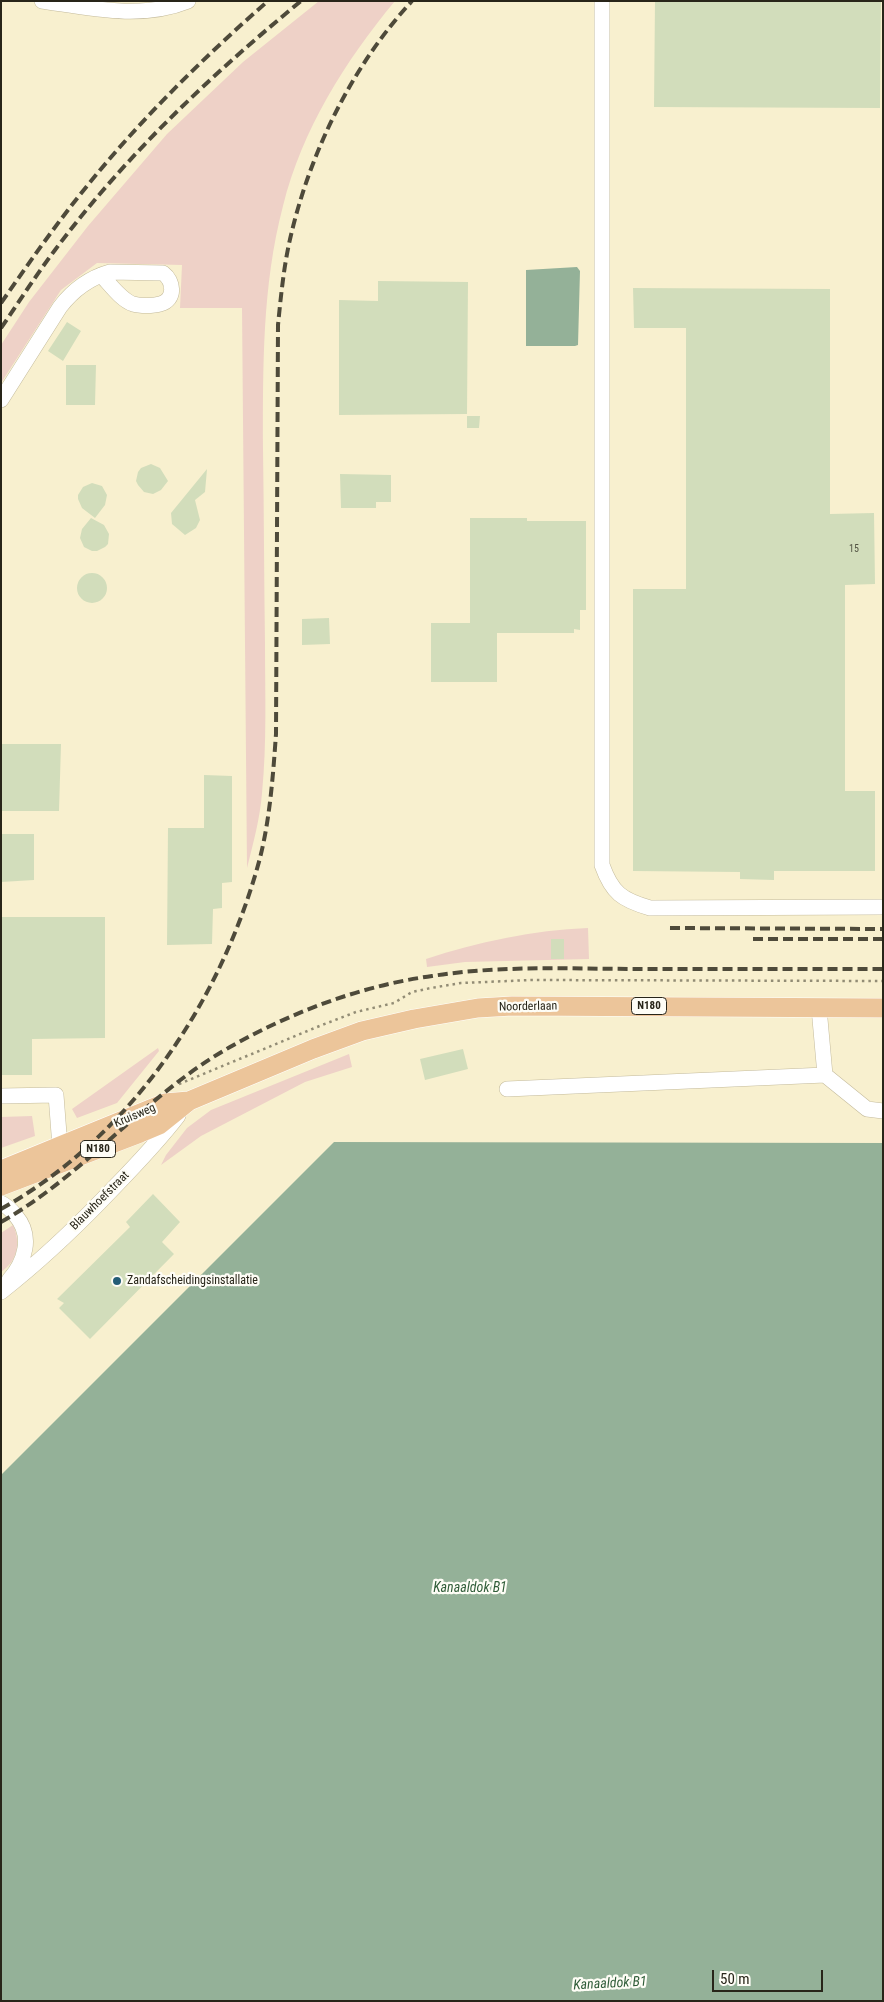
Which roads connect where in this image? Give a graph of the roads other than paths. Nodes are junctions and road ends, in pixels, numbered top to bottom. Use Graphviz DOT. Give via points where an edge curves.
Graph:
graph roads {
  1 [pos="42,1"];
  2 [pos="188,1"];
  3 [pos="602,1"];
  4 [pos="101,275"];
  5 [pos="1,400"];
  6 [pos="883,907"];
  7 [pos="819,1008"];
  8 [pos="883,1008"];
  9 [pos="825,1075"];
  10 [pos="507,1089"];
  11 [pos="1,1096"];
  12 [pos="189,1101"];
  13 [pos="883,1110"];
  14 [pos="60,1147"];
  15 [pos="1,1170"];
  16 [pos="1,1186"];
  17 [pos="1,1204"];
  18 [pos="1,1291"];
  1 -- 2 [label="street" via="134,12 173,7"];
  3 -- 6 [label="street" via="602,865 607,881 617,893 631,903 650,908"];
  4 -- 5 [label="street" via="79,287 64,301"];
  7 -- 8 [label="main road, Noorderlaan / N180"];
  7 -- 9 [label="street"];
  7 -- 12 [label="main road, Noorderlaan / N180" via="478,1008 362,1032"];
  9 -- 10 [label="street"];
  9 -- 13 [label="street" via="867,1110"];
  11 -- 14 [label="street" via="56,1095"];
  12 -- 14 [label="main road, Kruisweg / N180" via="165,1103"];
  12 -- 16 [label="main road, Kruisweg / N180" via="153,1128"];
  12 -- 18 [label="street, Blauwhoefstraat" via="136,1166 35,1266"];
  14 -- 15 [label="main road, Kruisweg / N180"];
  17 -- 18 [label="street" via="21,1222 26,1233 21,1264"];
}
